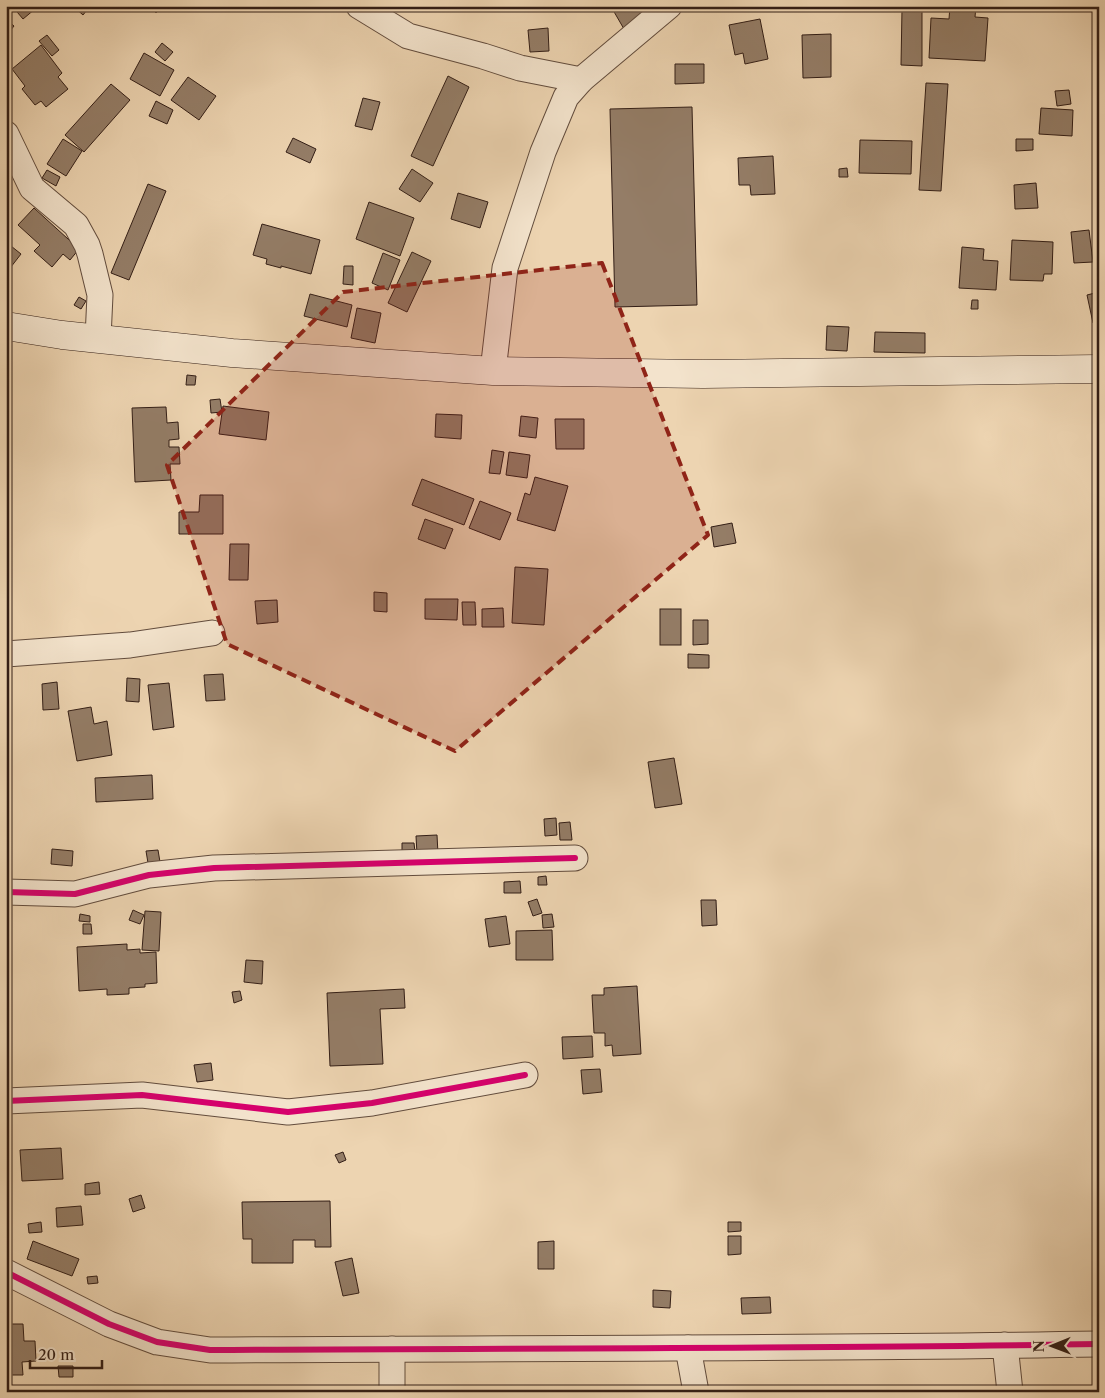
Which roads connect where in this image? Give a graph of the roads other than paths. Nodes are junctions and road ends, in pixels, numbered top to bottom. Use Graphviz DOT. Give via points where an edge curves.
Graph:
graph roads {
  1 [pos="359,6"];
  2 [pos="670,7"];
  3 [pos="581,80"];
  4 [pos="6,134"];
  5 [pos="6,326"];
  6 [pos="98,338"];
  7 [pos="1099,370"];
  8 [pos="493,371"];
  9 [pos="212,633"];
  10 [pos="6,654"];
  11 [pos="575,858"];
  12 [pos="6,892"];
  13 [pos="525,1075"];
  14 [pos="6,1101"];
  15 [pos="6,1272"];
  16 [pos="1099,1344"];
  17 [pos="1005,1345"];
  18 [pos="688,1348"];
  19 [pos="392,1349"];
  20 [pos="392,1392"];
  21 [pos="696,1392"];
  22 [pos="1010,1392"];
  1 -- 3 [label="street" via="408,36 520,68"];
  2 -- 3 [label="street"];
  3 -- 8 [label="street" via="566,97 543,152 505,268"];
  4 -- 6 [label="street" via="32,188 76,225 87,245 100,295"];
  5 -- 6 [label="main road"];
  6 -- 8 [label="main road" via="242,354"];
  7 -- 8 [label="main road" via="703,374"];
  9 -- 10 [label="street" via="130,645"];
  11 -- 12 [label="street" via="214,868 149,875 75,894"];
  13 -- 14 [label="street" via="372,1103 288,1112 142,1095"];
  15 -- 19 [label="street" via="109,1324 157,1342 210,1350"];
  16 -- 17 [label="street"];
  17 -- 18 [label="street"];
  17 -- 22 [label="street"];
  18 -- 19 [label="street"];
  18 -- 21 [label="street"];
  19 -- 20 [label="street"];
}
